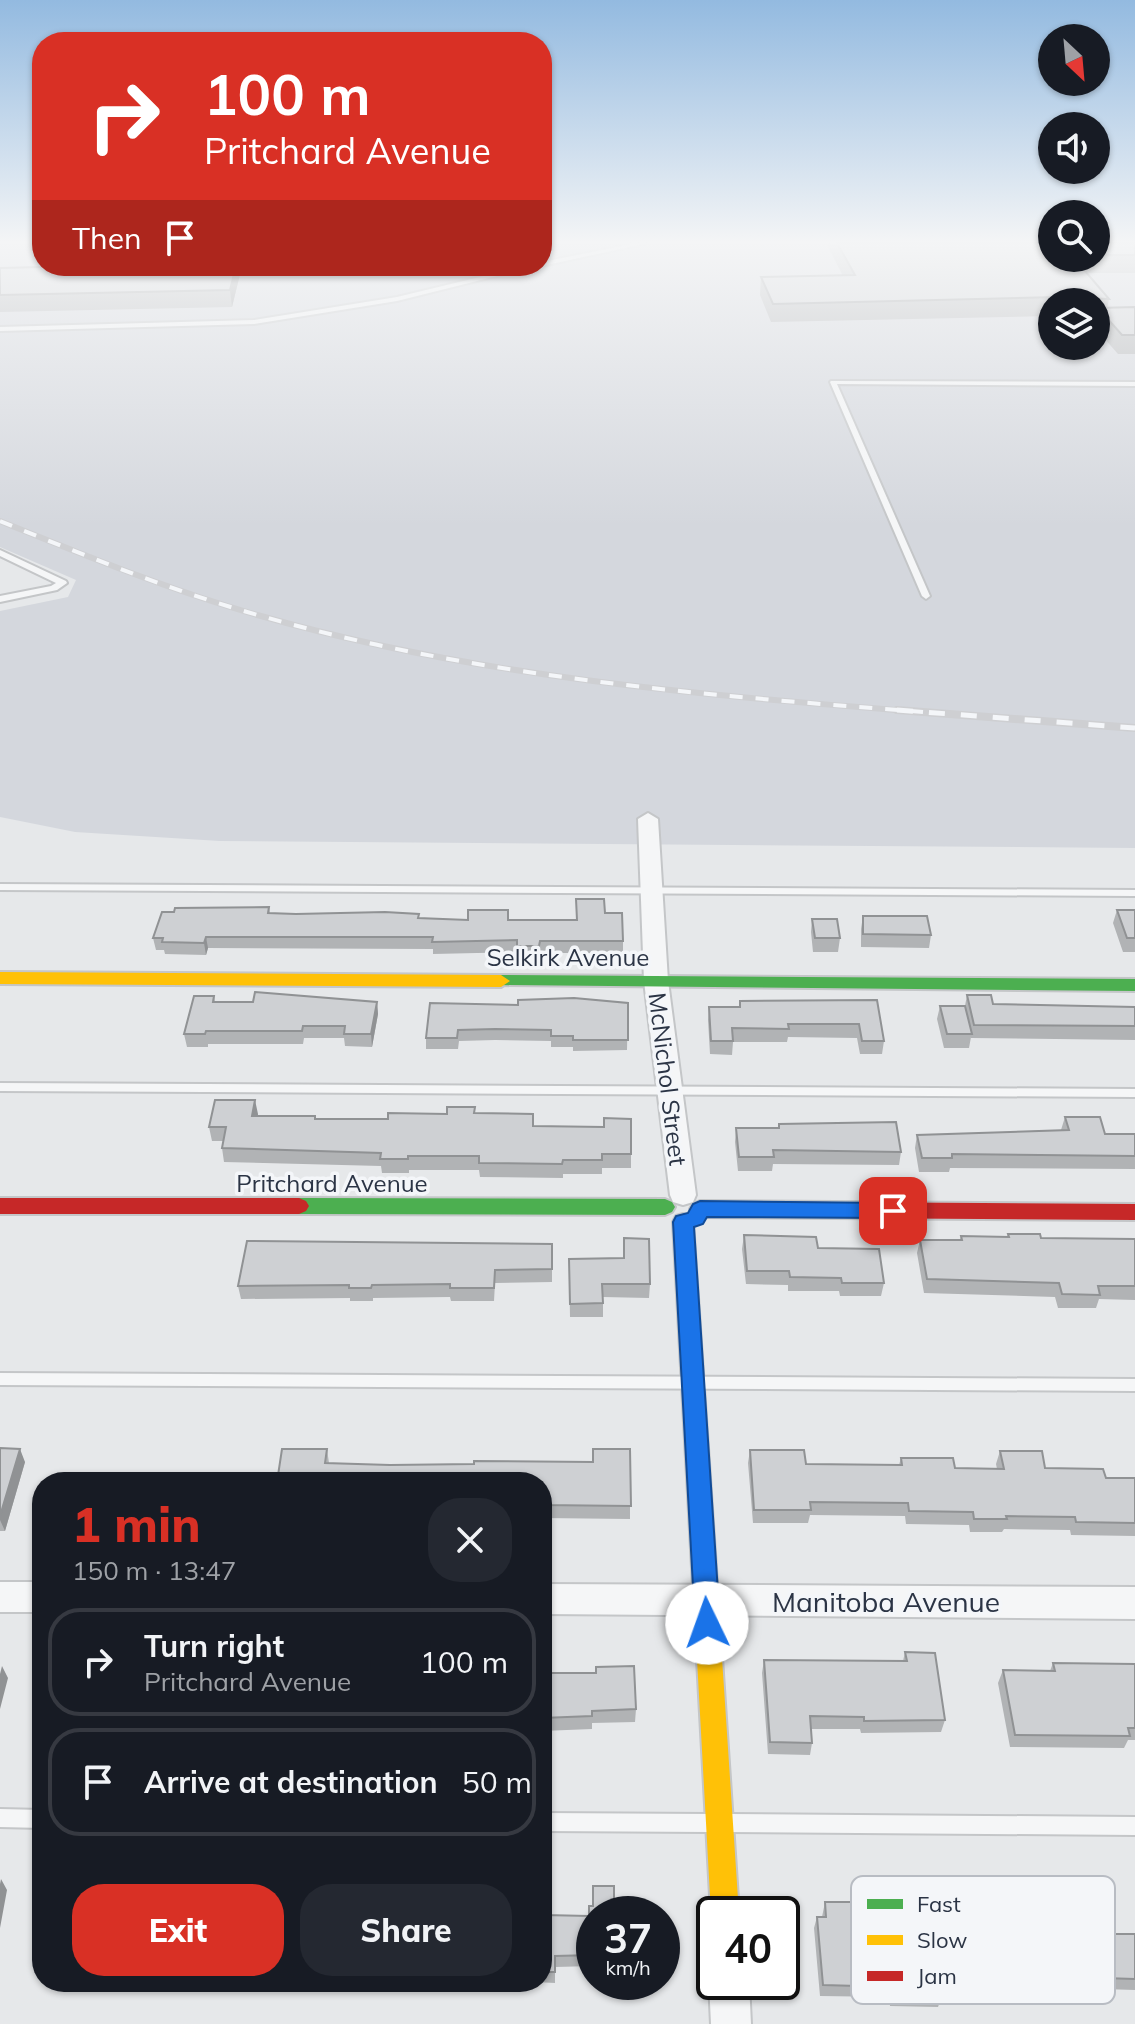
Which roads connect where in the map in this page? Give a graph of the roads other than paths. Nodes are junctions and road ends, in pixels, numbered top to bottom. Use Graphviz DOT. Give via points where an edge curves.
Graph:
graph roads {
  1 [pos="1135,384"];
  2 [pos="0,553"];
  3 [pos="926,596"];
  4 [pos="0,599"];
  5 [pos="648,819"];
  6 [pos="0,887"];
  7 [pos="651,890"];
  8 [pos="1135,893"];
  9 [pos="0,978"];
  10 [pos="656,981"];
  11 [pos="1135,985"];
  12 [pos="0,1087"];
  13 [pos="668,1092"];
  14 [pos="1135,1093"];
  15 [pos="0,1206"];
  16 [pos="683,1208"];
  17 [pos="1135,1212"];
  18 [pos="0,1379"];
  19 [pos="691,1383"];
  20 [pos="1135,1385"];
  21 [pos="0,1597"];
  22 [pos="32,1597"];
  23 [pos="552,1599"];
  24 [pos="706,1600"];
  25 [pos="1135,1603"];
  26 [pos="0,1818"];
  27 [pos="32,1819"];
  28 [pos="552,1822"];
  29 [pos="719,1823"];
  30 [pos="1135,1826"];
  31 [pos="724,1896"];
  32 [pos="730,2000"];
  33 [pos="731,2024"];
  1 -- 3 [label="lane" via="833,382"];
  2 -- 4 [label="lane" via="63,583"];
  5 -- 7 [label="street, McNichol Street"];
  6 -- 7 [label="lane"];
  7 -- 8 [label="lane"];
  7 -- 10 [label="street, McNichol Street"];
  9 -- 10 [label="street, Selkirk Avenue"];
  10 -- 11 [label="street, Selkirk Avenue"];
  10 -- 13 [label="street, McNichol Street"];
  12 -- 13 [label="lane"];
  13 -- 14 [label="lane"];
  13 -- 16 [label="street, McNichol Street"];
  15 -- 16 [label="street, Pritchard Avenue"];
  16 -- 17 [label="street, Pritchard Avenue"];
  16 -- 19 [label="street, McNichol Street"];
  18 -- 19 [label="lane"];
  19 -- 20 [label="lane"];
  19 -- 24 [label="street, McNichol Street"];
  21 -- 22 [label="street"];
  23 -- 24 [label="street, Manitoba Avenue"];
  24 -- 25 [label="street, Manitoba Avenue"];
  24 -- 29 [label="street, McNichol Street"];
  26 -- 27 [label="lane"];
  28 -- 29 [label="lane"];
  29 -- 30 [label="lane"];
  29 -- 31 [label="street, McNichol Street"];
  32 -- 33 [label="street"];
}
